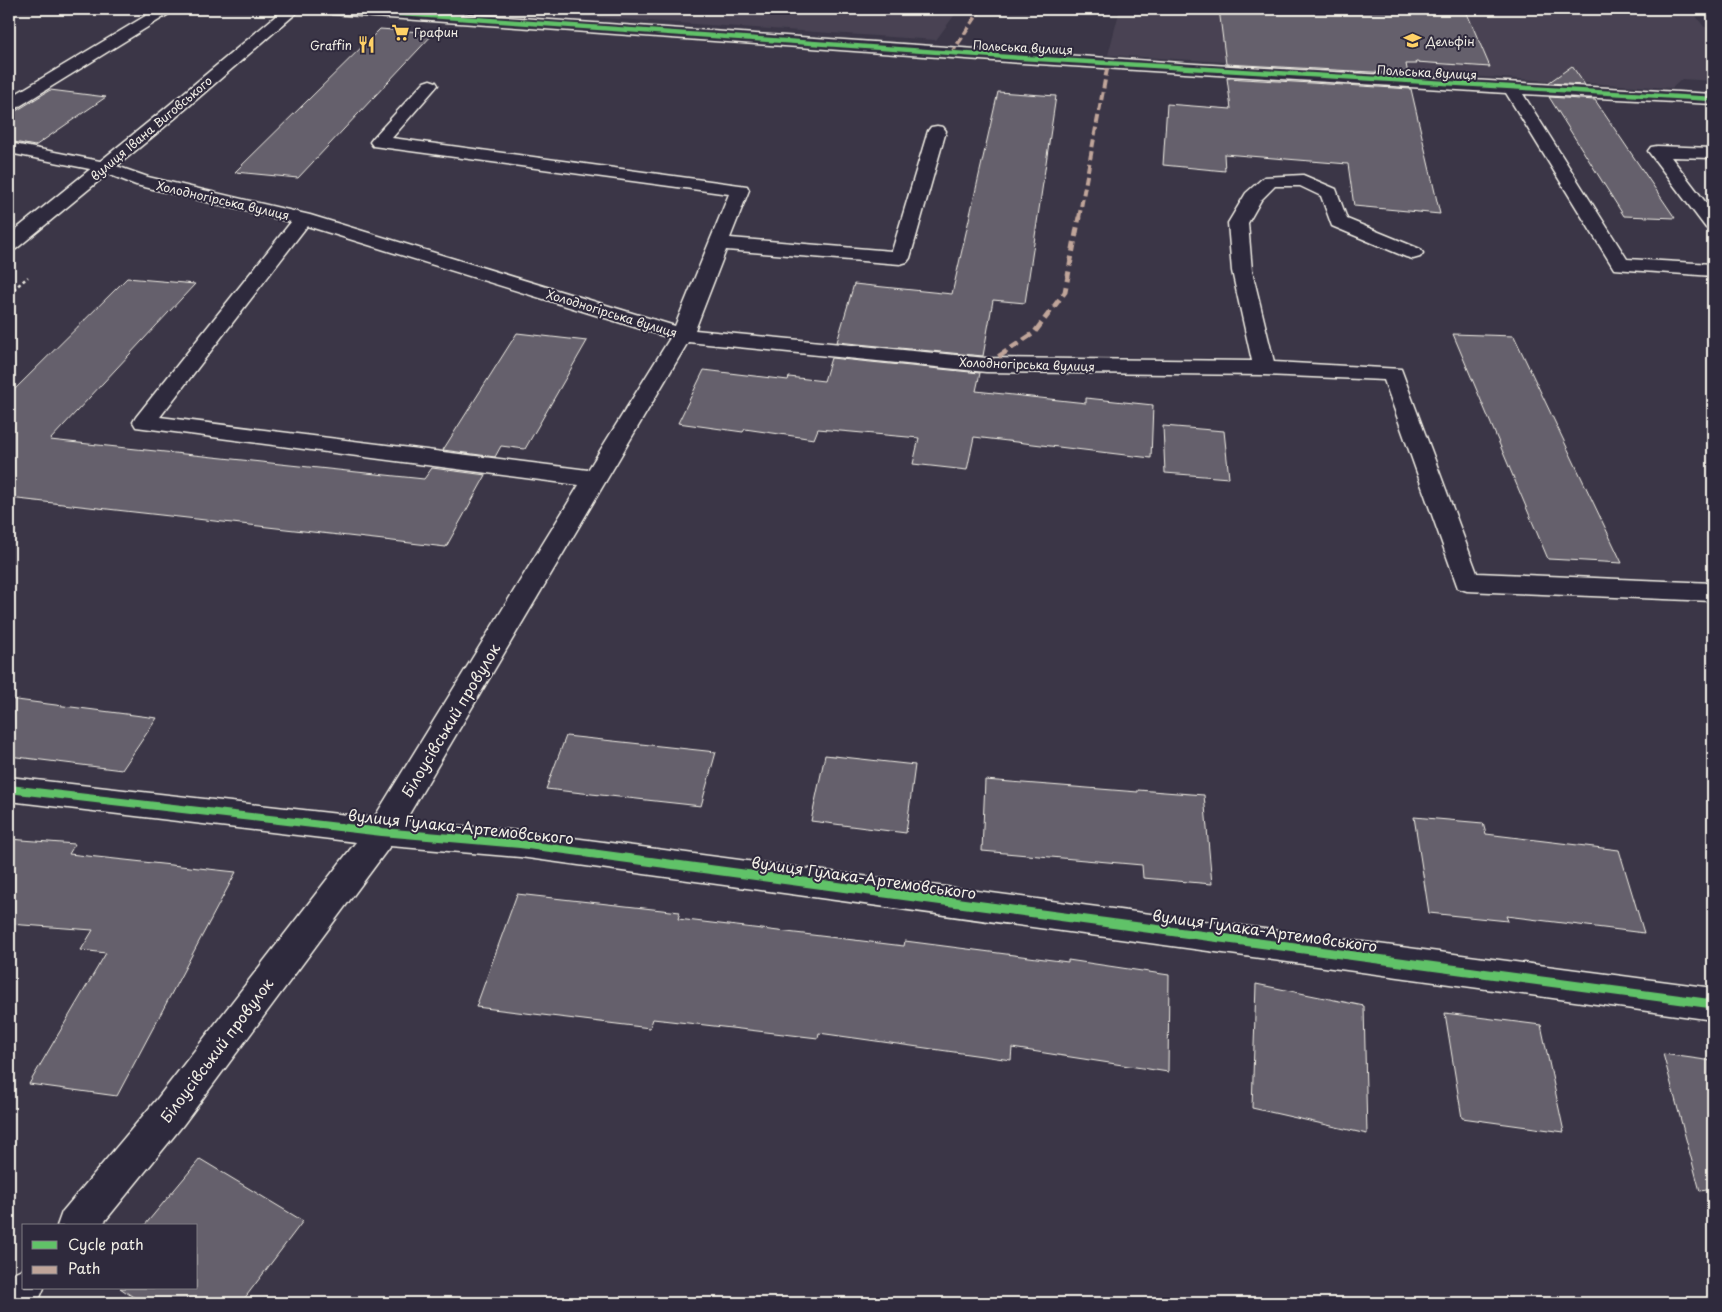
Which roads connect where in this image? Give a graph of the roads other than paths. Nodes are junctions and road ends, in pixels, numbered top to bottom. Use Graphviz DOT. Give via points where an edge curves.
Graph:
graph roads {
  1 [pos="167,9"];
  2 [pos="293,9"];
  3 [pos="332,9"];
  4 [pos="430,86"];
  5 [pos="1510,88"];
  6 [pos="1713,99"];
  7 [pos="9,105"];
  8 [pos="937,131"];
  9 [pos="9,148"];
  10 [pos="1713,153"];
  11 [pos="105,166"];
  12 [pos="303,218"];
  13 [pos="1713,224"];
  14 [pos="718,243"];
  15 [pos="9,245"];
  16 [pos="1413,253"];
  17 [pos="1713,270"];
  18 [pos="682,335"];
  19 [pos="1264,368"];
  20 [pos="595,479"];
  21 [pos="1713,592"];
  22 [pos="9,789"];
  23 [pos="382,832"];
  24 [pos="1713,1004"];
  25 [pos="78,1224"];
  26 [pos="22,1290"];
  27 [pos="12,1303"];
  1 -- 7 [label="street"];
  2 -- 11 [label="street, вулиця Івана Виговського"];
  3 -- 5 [label="street, Польська вулиця" via="950,54"];
  4 -- 14 [label="street, Білоусівський провулок" via="379,142 740,190"];
  5 -- 6 [label="street, Польська вулиця"];
  5 -- 17 [label="street" via="1621,265"];
  8 -- 14 [label="street" via="900,258"];
  9 -- 11 [label="street, Холодногірська вулиця"];
  10 -- 13 [label="street" via="1657,151"];
  11 -- 12 [label="street, Холодногірська вулиця" via="142,181"];
  11 -- 15 [label="street, вулиця Івана Виговського"];
  12 -- 18 [label="street, Холодногірська вулиця"];
  12 -- 20 [label="street" via="144,422"];
  14 -- 18 [label="street, Білоусівський провулок"];
  16 -- 19 [label="street" via="1339,222 1329,193 1303,180 1270,181 1253,197 1238,223 1242,271"];
  18 -- 19 [label="street, Холодногірська вулиця" via="986,365"];
  18 -- 20 [label="street, Білоусівський провулок"];
  19 -- 21 [label="street, Холодногірська вулиця" via="1393,374 1467,582"];
  20 -- 23 [label="street, Білоусівський провулок"];
  22 -- 23 [label="street, вулиця Гулака-Артемовського"];
  23 -- 24 [label="street, вулиця Гулака-Артемовського" via="530,846"];
  23 -- 25 [label="street, Білоусівський провулок" via="170,1112"];
  26 -- 27 [label="street"];
}
